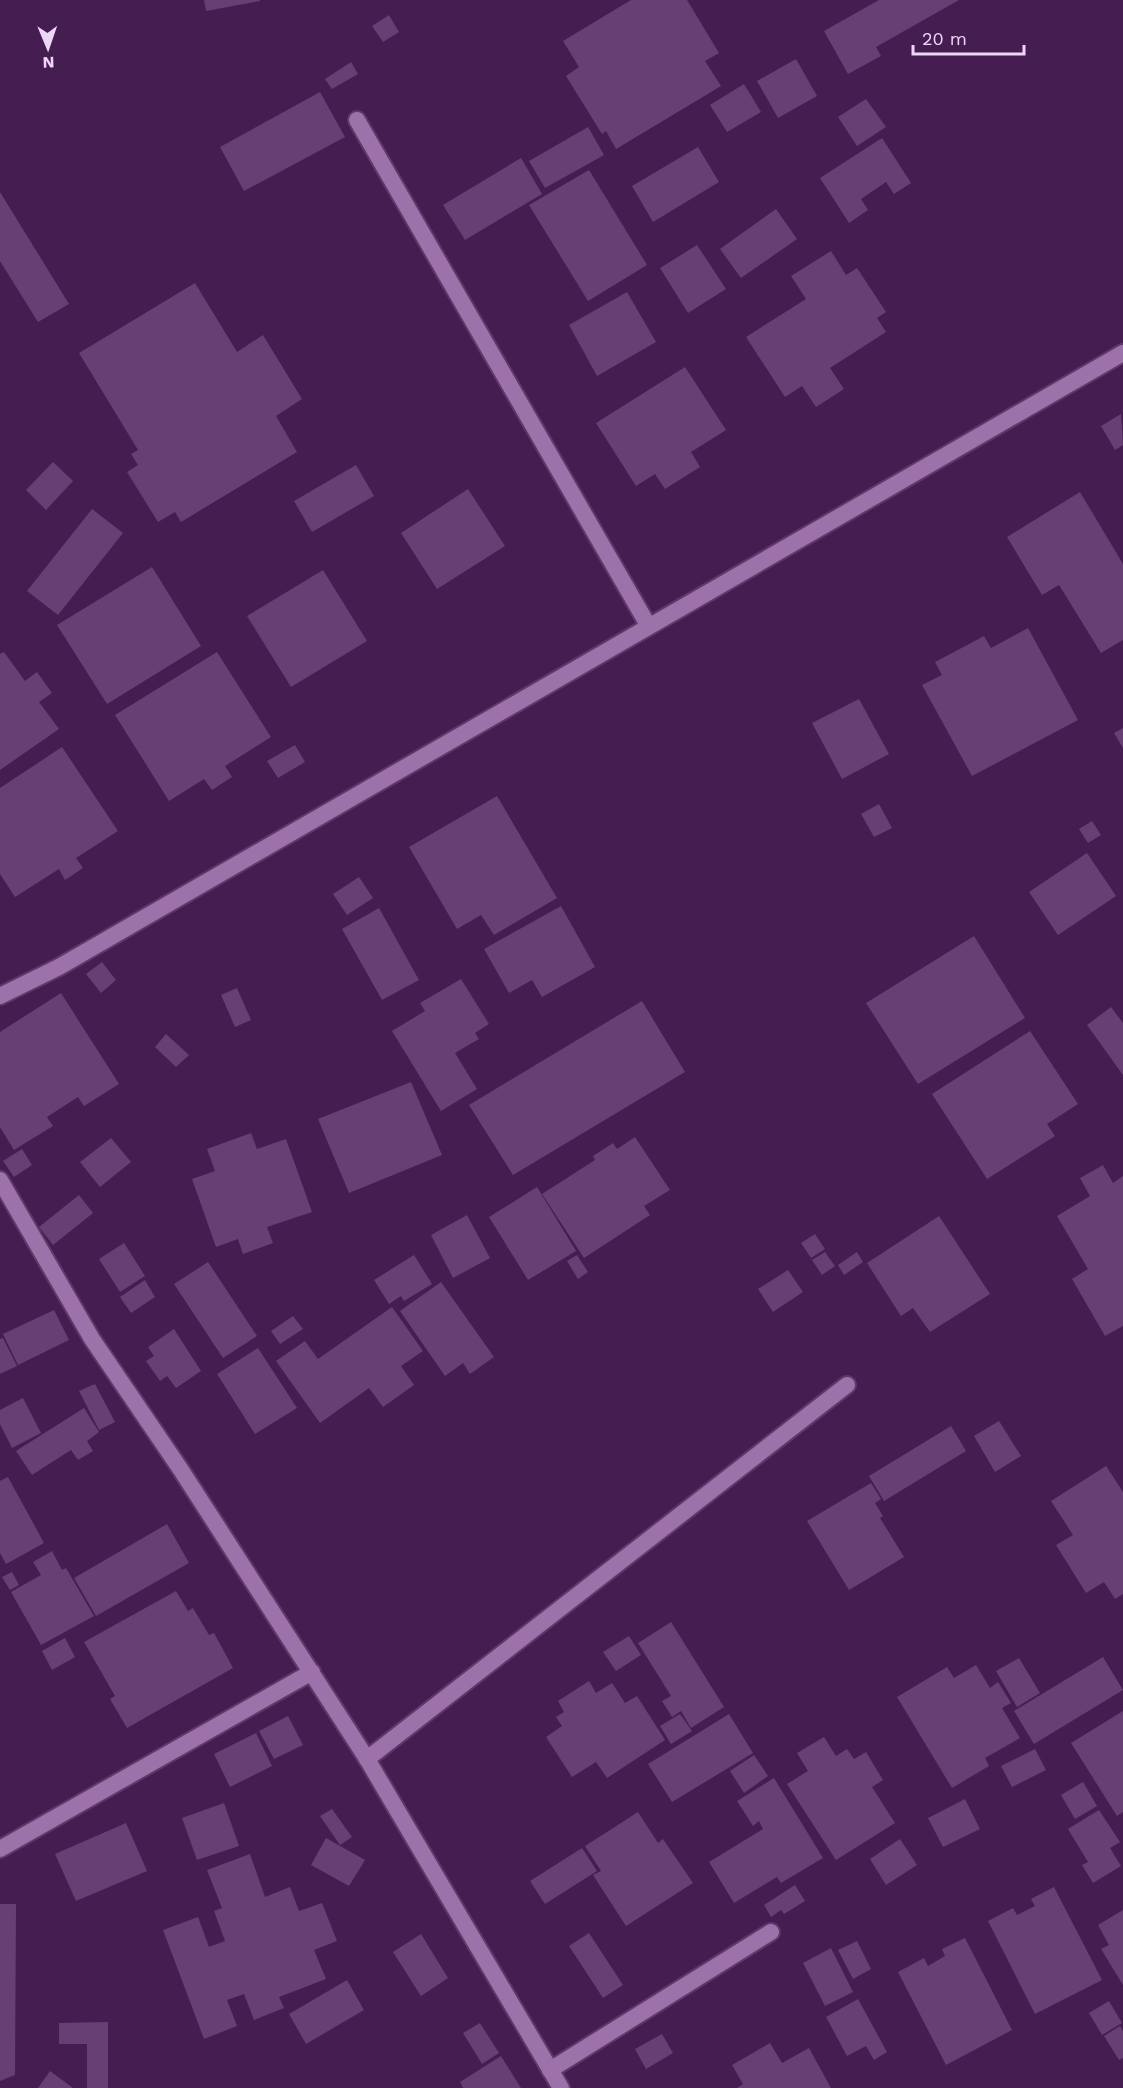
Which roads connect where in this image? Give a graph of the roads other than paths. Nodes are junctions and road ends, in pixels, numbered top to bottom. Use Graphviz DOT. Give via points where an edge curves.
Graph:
graph roads {
  1 [pos="357,120"];
  2 [pos="1123,353"];
  3 [pos="648,625"];
  4 [pos="0,996"];
  5 [pos="0,1180"];
  6 [pos="847,1385"];
  7 [pos="312,1672"];
  8 [pos="367,1759"];
  9 [pos="0,1849"];
  10 [pos="771,1932"];
  11 [pos="550,2070"];
  12 [pos="561,2088"];
  1 -- 3 [label="street"];
  2 -- 3 [label="street"];
  3 -- 4 [label="street" via="59,967"];
  5 -- 7 [label="street" via="92,1339"];
  6 -- 8 [label="street"];
  7 -- 8 [label="street"];
  7 -- 9 [label="street"];
  8 -- 11 [label="street"];
  10 -- 11 [label="street"];
  11 -- 12 [label="street"];
}
